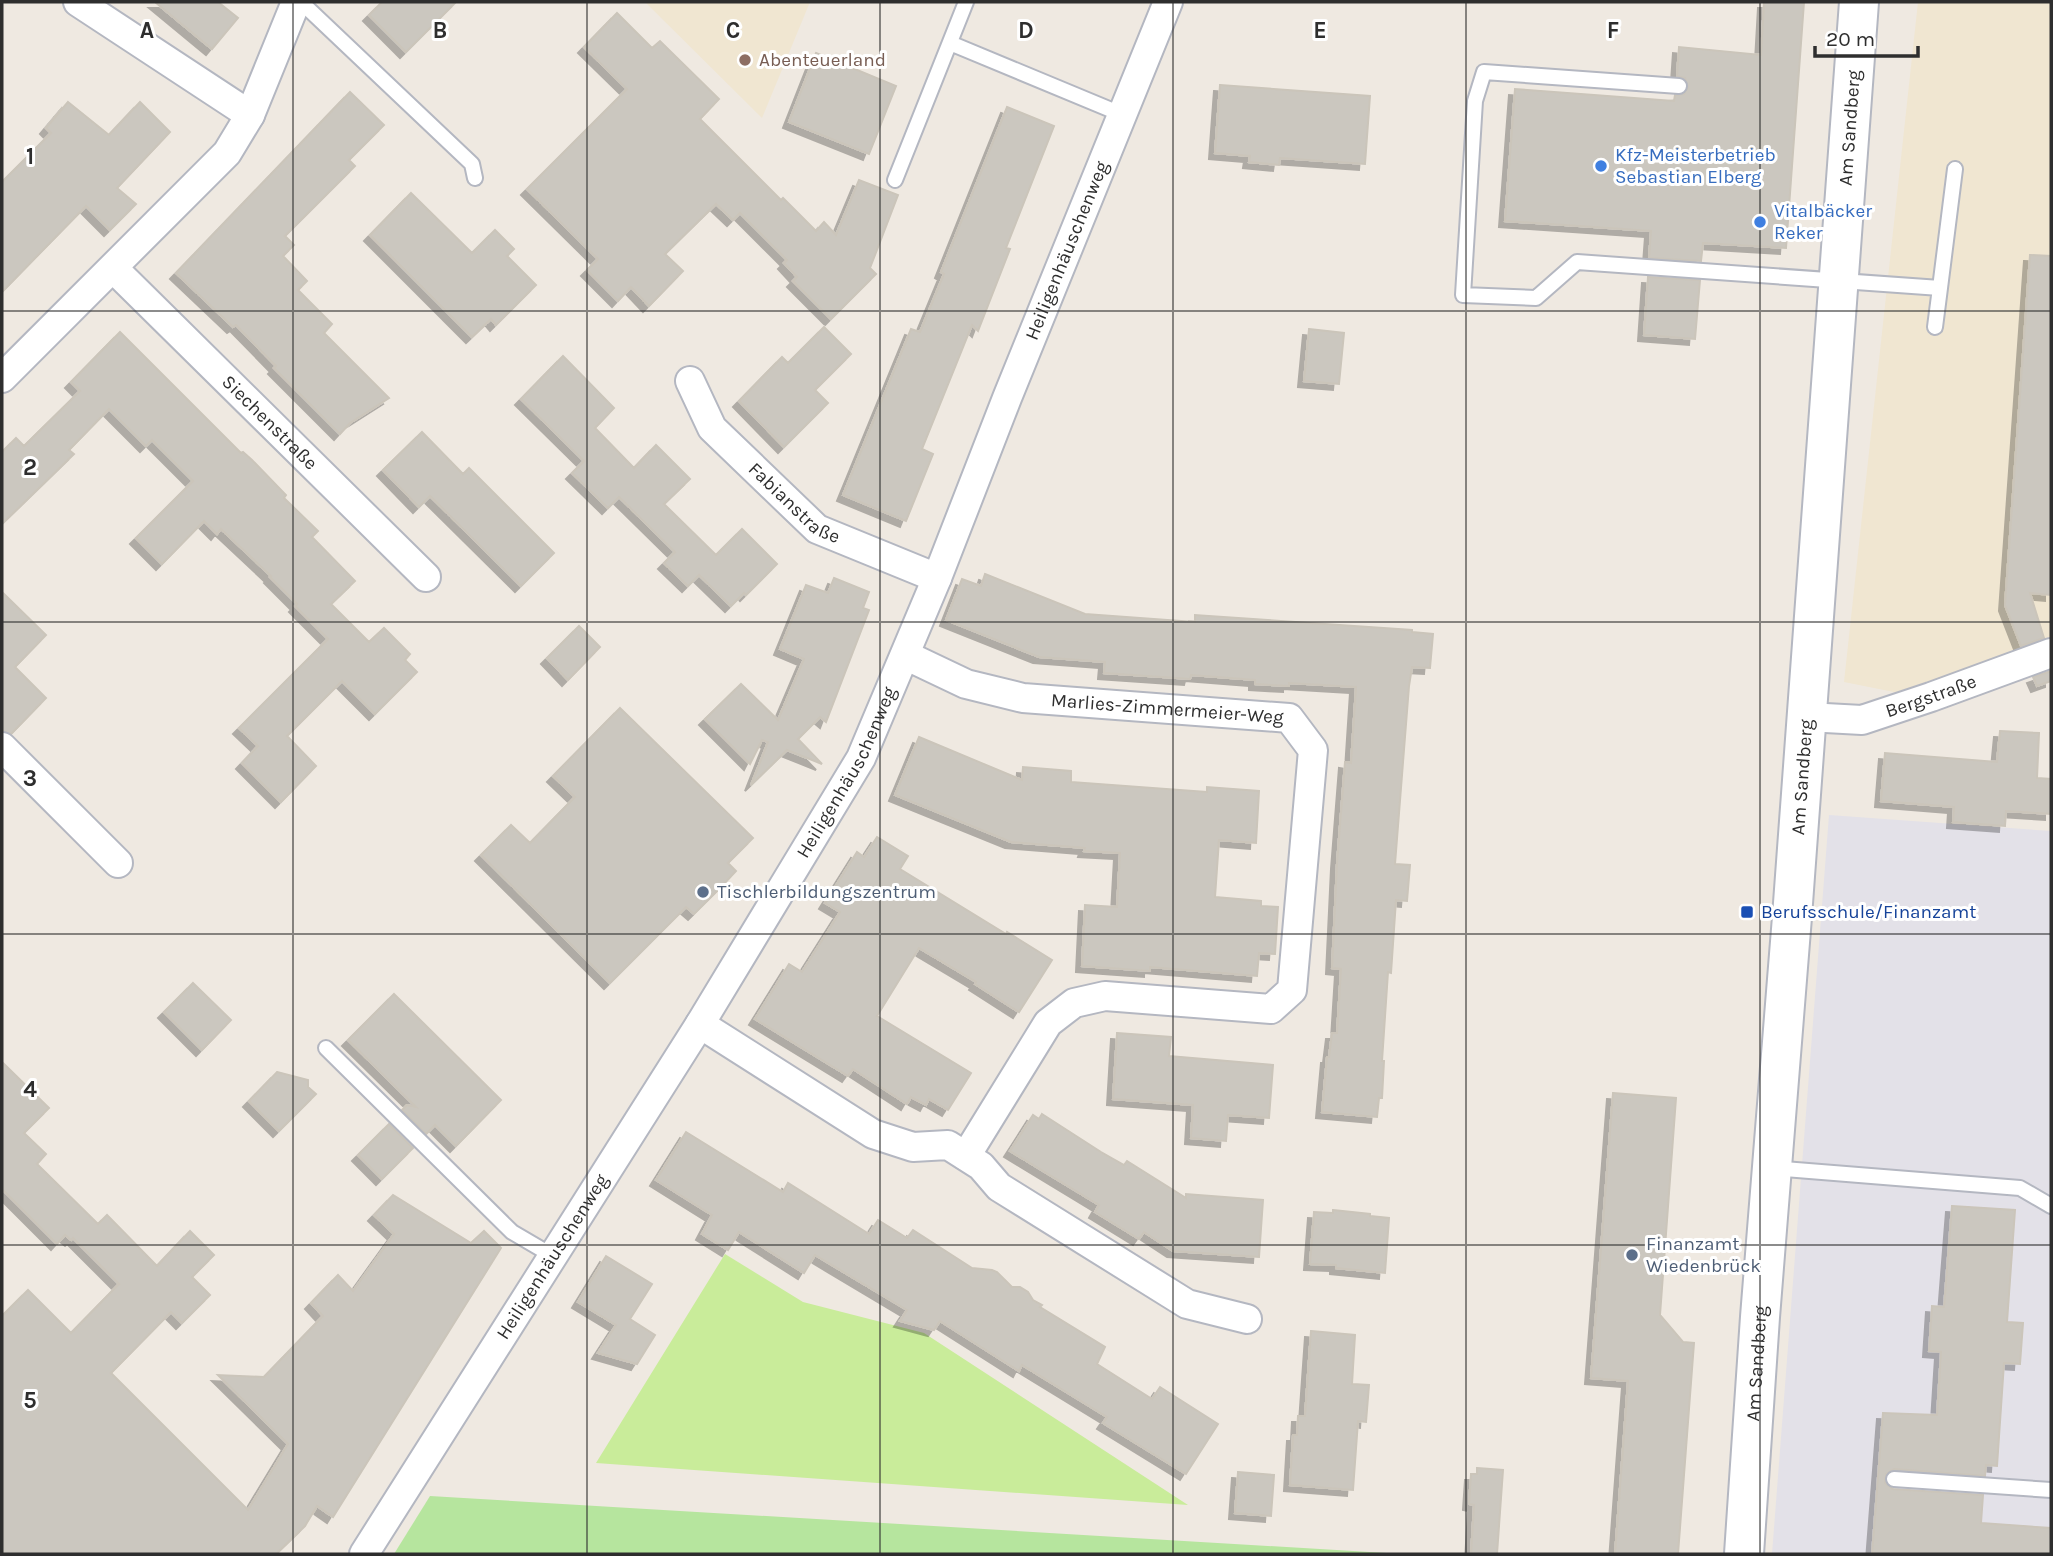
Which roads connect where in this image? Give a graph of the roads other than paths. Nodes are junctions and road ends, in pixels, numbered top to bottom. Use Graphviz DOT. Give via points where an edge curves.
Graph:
graph roads {
  1 [pos="78,2"];
  2 [pos="296,2"];
  3 [pos="301,2"];
  4 [pos="966,2"];
  5 [pos="1168,2"];
  6 [pos="1859,2"];
  7 [pos="950,43"];
  8 [pos="1679,86"];
  9 [pos="1121,114"];
  10 [pos="250,115"];
  11 [pos="1955,169"];
  12 [pos="475,178"];
  13 [pos="895,180"];
  14 [pos="113,268"];
  15 [pos="1840,281"];
  16 [pos="1940,288"];
  17 [pos="1935,327"];
  18 [pos="2,378"];
  19 [pos="690,382"];
  20 [pos="426,578"];
  21 [pos="937,579"];
  22 [pos="2051,653"];
  23 [pos="905,655"];
  24 [pos="1807,717"];
  25 [pos="2,747"];
  26 [pos="118,863"];
  27 [pos="700,1024"];
  28 [pos="326,1048"];
  29 [pos="965,1156"];
  30 [pos="1772,1168"];
  31 [pos="2051,1206"];
  32 [pos="553,1256"];
  33 [pos="1247,1319"];
  34 [pos="1894,1479"];
  35 [pos="2051,1490"];
  36 [pos="364,1554"];
  37 [pos="1744,1554"];
  1 -- 10 [label="street"];
  2 -- 10 [label="street"];
  3 -- 12 [label="lane" via="472,164"];
  4 -- 7 [label="lane"];
  5 -- 9 [label="street, Heiligenhäuschenweg"];
  6 -- 15 [label="main road, Am Sandberg"];
  7 -- 9 [label="lane"];
  7 -- 13 [label="lane"];
  8 -- 15 [label="lane" via="1484,72 1475,100 1463,295 1536,298 1577,262"];
  9 -- 21 [label="street, Heiligenhäuschenweg"];
  10 -- 14 [label="street" via="227,153"];
  11 -- 16 [label="lane"];
  14 -- 18 [label="street"];
  14 -- 20 [label="street, Siechenstraße"];
  15 -- 16 [label="lane"];
  15 -- 24 [label="main road, Am Sandberg"];
  16 -- 17 [label="lane"];
  19 -- 21 [label="street, Fabianstraße" via="712,428 817,529"];
  21 -- 23 [label="street, Heiligenhäuschenweg"];
  22 -- 24 [label="street, Bergstraße" via="1862,720"];
  23 -- 27 [label="street, Heiligenhäuschenweg" via="862,758"];
  23 -- 29 [label="street, Marlies-Zimmermeier-Weg" via="966,684 1023,698 1289,718 1313,750 1292,990 1271,1009 1105,996 1074,1003 1048,1023"];
  24 -- 30 [label="main road, Am Sandberg"];
  25 -- 26 [label="street"];
  27 -- 29 [label="street" via="873,1134 914,1147 948,1145"];
  27 -- 32 [label="street, Heiligenhäuschenweg"];
  28 -- 32 [label="lane" via="512,1232"];
  29 -- 33 [label="street" via="999,1187 1188,1304"];
  30 -- 31 [label="lane" via="2020,1188"];
  30 -- 37 [label="main road, Am Sandberg"];
  32 -- 36 [label="street, Heiligenhäuschenweg"];
  34 -- 35 [label="lane"];
}
